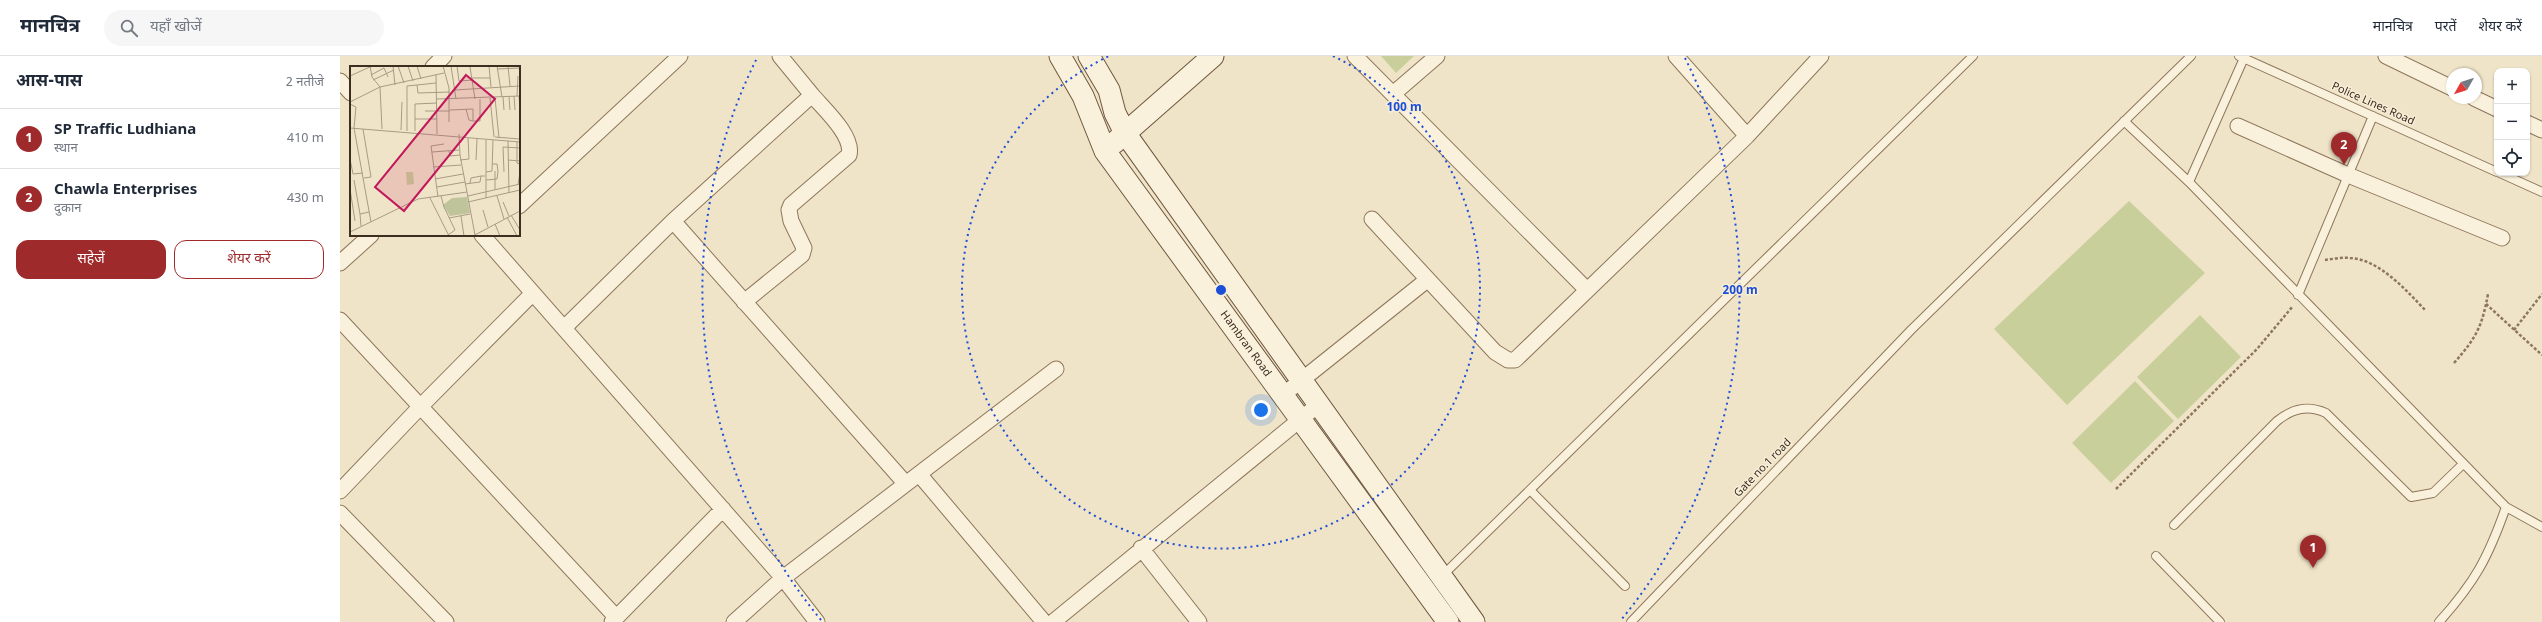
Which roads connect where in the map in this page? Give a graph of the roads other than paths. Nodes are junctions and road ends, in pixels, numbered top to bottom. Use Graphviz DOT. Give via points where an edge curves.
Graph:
graph roads {
  1 [pos="444,56"];
  2 [pos="680,56"];
  3 [pos="780,56"];
  4 [pos="1060,56"];
  5 [pos="1089,56"];
  6 [pos="1213,56"];
  7 [pos="1355,56"];
  8 [pos="1436,56"];
  9 [pos="1676,56"];
  10 [pos="1821,56"];
  11 [pos="1973,56"];
  12 [pos="2191,56"];
  13 [pos="2386,56"];
  14 [pos="2242,57"];
  15 [pos="434,66"];
  16 [pos="340,81"];
  17 [pos="2446,85"];
  18 [pos="350,92"];
  19 [pos="812,94"];
  20 [pos="1393,94"];
  21 [pos="2482,102"];
  22 [pos="2494,108"];
  23 [pos="2373,116"];
  24 [pos="2124,121"];
  25 [pos="2530,124"];
  26 [pos="2238,126"];
  27 [pos="2542,130"];
  28 [pos="1125,133"];
  29 [pos="1746,136"];
  30 [pos="1105,151"];
  31 [pos="2494,170"];
  32 [pos="2348,175"];
  33 [pos="2507,176"];
  34 [pos="2189,182"];
  35 [pos="2542,192"];
  36 [pos="520,205"];
  37 [pos="1372,219"];
  38 [pos="673,221"];
  39 [pos="370,236"];
  40 [pos="485,236"];
  41 [pos="2502,238"];
  42 [pos="340,263"];
  43 [pos="1427,280"];
  44 [pos="1587,290"];
  45 [pos="533,293"];
  46 [pos="2298,295"];
  47 [pos="744,302"];
  48 [pos="340,320"];
  49 [pos="564,328"];
  50 [pos="1056,369"];
  51 [pos="1301,380"];
  52 [pos="1283,395"];
  53 [pos="1318,405"];
  54 [pos="420,407"];
  55 [pos="1300,418"];
  56 [pos="2463,464"];
  57 [pos="919,474"];
  58 [pos="906,484"];
  59 [pos="1530,490"];
  60 [pos="340,491"];
  61 [pos="2506,507"];
  62 [pos="723,509"];
  63 [pos="340,513"];
  64 [pos="2174,524"];
  65 [pos="2542,527"];
  66 [pos="1141,548"];
  67 [pos="2156,556"];
  68 [pos="1442,576"];
  69 [pos="783,578"];
  70 [pos="1625,586"];
  71 [pos="614,620"];
  72 [pos="446,622"];
  73 [pos="734,622"];
  74 [pos="817,622"];
  75 [pos="1044,622"];
  76 [pos="1053,622"];
  77 [pos="1199,622"];
  78 [pos="1448,622"];
  79 [pos="1474,622"];
  80 [pos="1631,622"];
  81 [pos="2220,622"];
  82 [pos="2439,622"];
  1 -- 15 [label="street"];
  2 -- 36 [label="street"];
  3 -- 19 [label="street"];
  4 -- 30 [label="main road, Hambran Road" via="1083,96"];
  5 -- 28 [label="main road" via="1109,90 1115,113"];
  6 -- 28 [label="main road"];
  7 -- 20 [label="street"];
  8 -- 20 [label="street"];
  9 -- 29 [label="street"];
  10 -- 29 [label="street"];
  11 -- 59 [label="lane"];
  12 -- 24 [label="lane, Gate no.1 road"];
  13 -- 17 [label="street"];
  14 -- 23 [label="lane, Police Lines Road"];
  14 -- 34 [label="lane"];
  16 -- 18 [label="street"];
  19 -- 38 [label="street"];
  19 -- 47 [label="street" via="844,133 851,148 849,155 791,204 789,215 804,248 802,255"];
  20 -- 44 [label="street"];
  21 -- 22 [label="street"];
  23 -- 31 [label="lane, Police Lines Road"];
  23 -- 32 [label="lane"];
  24 -- 34 [label="lane"];
  24 -- 80 [label="lane, Gate no.1 road" via="1912,330"];
  25 -- 27 [label="street"];
  26 -- 32 [label="street"];
  28 -- 30 [label="main road"];
  28 -- 51 [label="main road"];
  29 -- 44 [label="street"];
  30 -- 52 [label="main road, Hambran Road"];
  32 -- 41 [label="street"];
  32 -- 46 [label="lane"];
  33 -- 35 [label="lane, Police Lines Road"];
  34 -- 46 [label="lane"];
  37 -- 43 [label="street"];
  38 -- 47 [label="street"];
  38 -- 49 [label="street"];
  39 -- 42 [label="street"];
  40 -- 45 [label="street"];
  43 -- 44 [label="street" via="1495,352 1512,361 1518,359"];
  43 -- 51 [label="street"];
  45 -- 49 [label="street"];
  45 -- 54 [label="street"];
  46 -- 56 [label="lane"];
  47 -- 58 [label="street"];
  48 -- 54 [label="street"];
  49 -- 62 [label="street"];
  50 -- 57 [label="street"];
  51 -- 52 [label="street"];
  51 -- 53 [label="main road"];
  52 -- 55 [label="main road, Hambran Road"];
  53 -- 55 [label="street"];
  53 -- 68 [label="main road"];
  54 -- 60 [label="street"];
  54 -- 71 [label="street"];
  55 -- 66 [label="street"];
  55 -- 78 [label="main road, Hambran Road"];
  56 -- 61 [label="lane"];
  56 -- 64 [label="lane" via="2432,493 2411,497 2326,413 2315,408 2305,408 2288,413 2277,421"];
  57 -- 58 [label="street"];
  57 -- 75 [label="street"];
  58 -- 69 [label="street"];
  59 -- 68 [label="lane"];
  59 -- 70 [label="lane"];
  61 -- 65 [label="lane"];
  61 -- 82 [label="lane" via="2488,556 2464,594"];
  62 -- 69 [label="street"];
  62 -- 71 [label="street"];
  63 -- 72 [label="street"];
  66 -- 76 [label="street"];
  66 -- 77 [label="street"];
  67 -- 81 [label="lane"];
  68 -- 79 [label="main road"];
  69 -- 73 [label="street"];
  69 -- 74 [label="street"];
}
